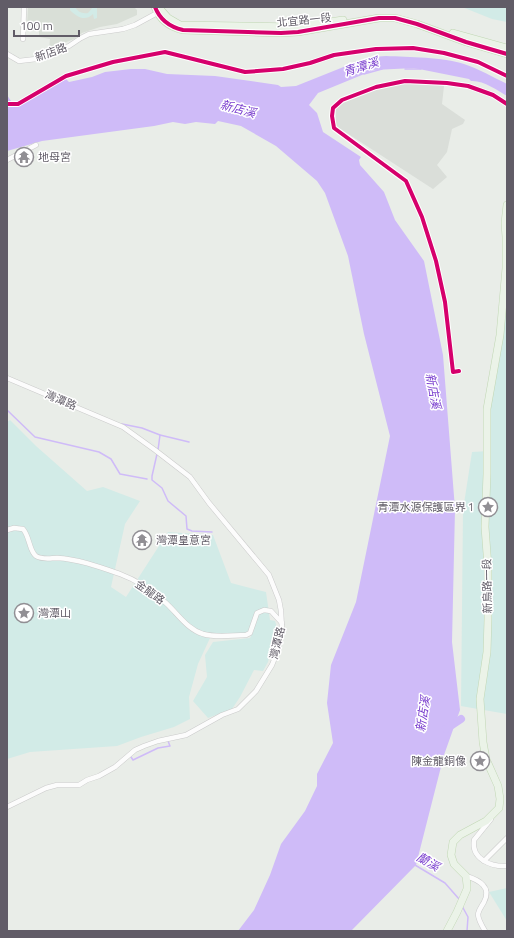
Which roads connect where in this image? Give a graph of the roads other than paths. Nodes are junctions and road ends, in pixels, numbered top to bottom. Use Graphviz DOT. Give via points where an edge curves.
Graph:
graph roads {
  1 [pos="24,7"];
  2 [pos="158,9"];
  3 [pos="23,40"];
  4 [pos="507,48"];
  5 [pos="7,54"];
  6 [pos="507,54"];
  7 [pos="36,145"];
  8 [pos="7,160"];
  9 [pos="507,205"];
  10 [pos="7,378"];
  11 [pos="7,530"];
  12 [pos="282,623"];
  13 [pos="7,807"];
  14 [pos="493,814"];
  15 [pos="507,838"];
  16 [pos="484,861"];
  17 [pos="507,866"];
  18 [pos="466,876"];
  19 [pos="450,929"];
  20 [pos="485,931"];
  1 -- 3 [label="street"];
  2 -- 4 [label="main road, 北宜路一段" via="180,25 269,27 296,27 379,14 395,14"];
  2 -- 5 [label="street, 新店路" via="135,25 89,34 69,46 36,59 19,61"];
  2 -- 6 [label="main road, 北宜路一段" via="164,21 174,28 183,30 298,32 379,18 395,18"];
  7 -- 8 [label="street"];
  9 -- 14 [label="main road, 新烏路一段" via="506,268 500,335 487,409 485,528 488,619 487,652 480,699 486,759 498,786 500,799 499,808"];
  10 -- 12 [label="street, 灣潭路" via="123,427 190,477 269,575 279,600"];
  11 -- 12 [label="street, 金龍路" via="23,529 36,556 82,561 140,583 166,603 185,623 203,633 246,635 250,633 257,613 264,610 271,612"];
  12 -- 13 [label="street, 灣潭路" via="278,650 272,665 256,691 238,709 186,735 158,741 135,750 115,767 79,785 46,788"];
  14 -- 16 [label="street" via="474,840 477,855"];
  14 -- 18 [label="main road" via="453,842 450,855 454,864"];
  15 -- 16 [label="street"];
  16 -- 17 [label="street"];
  18 -- 19 [label="main road" via="467,889"];
  18 -- 20 [label="street" via="481,882 486,890 478,916"];
}
